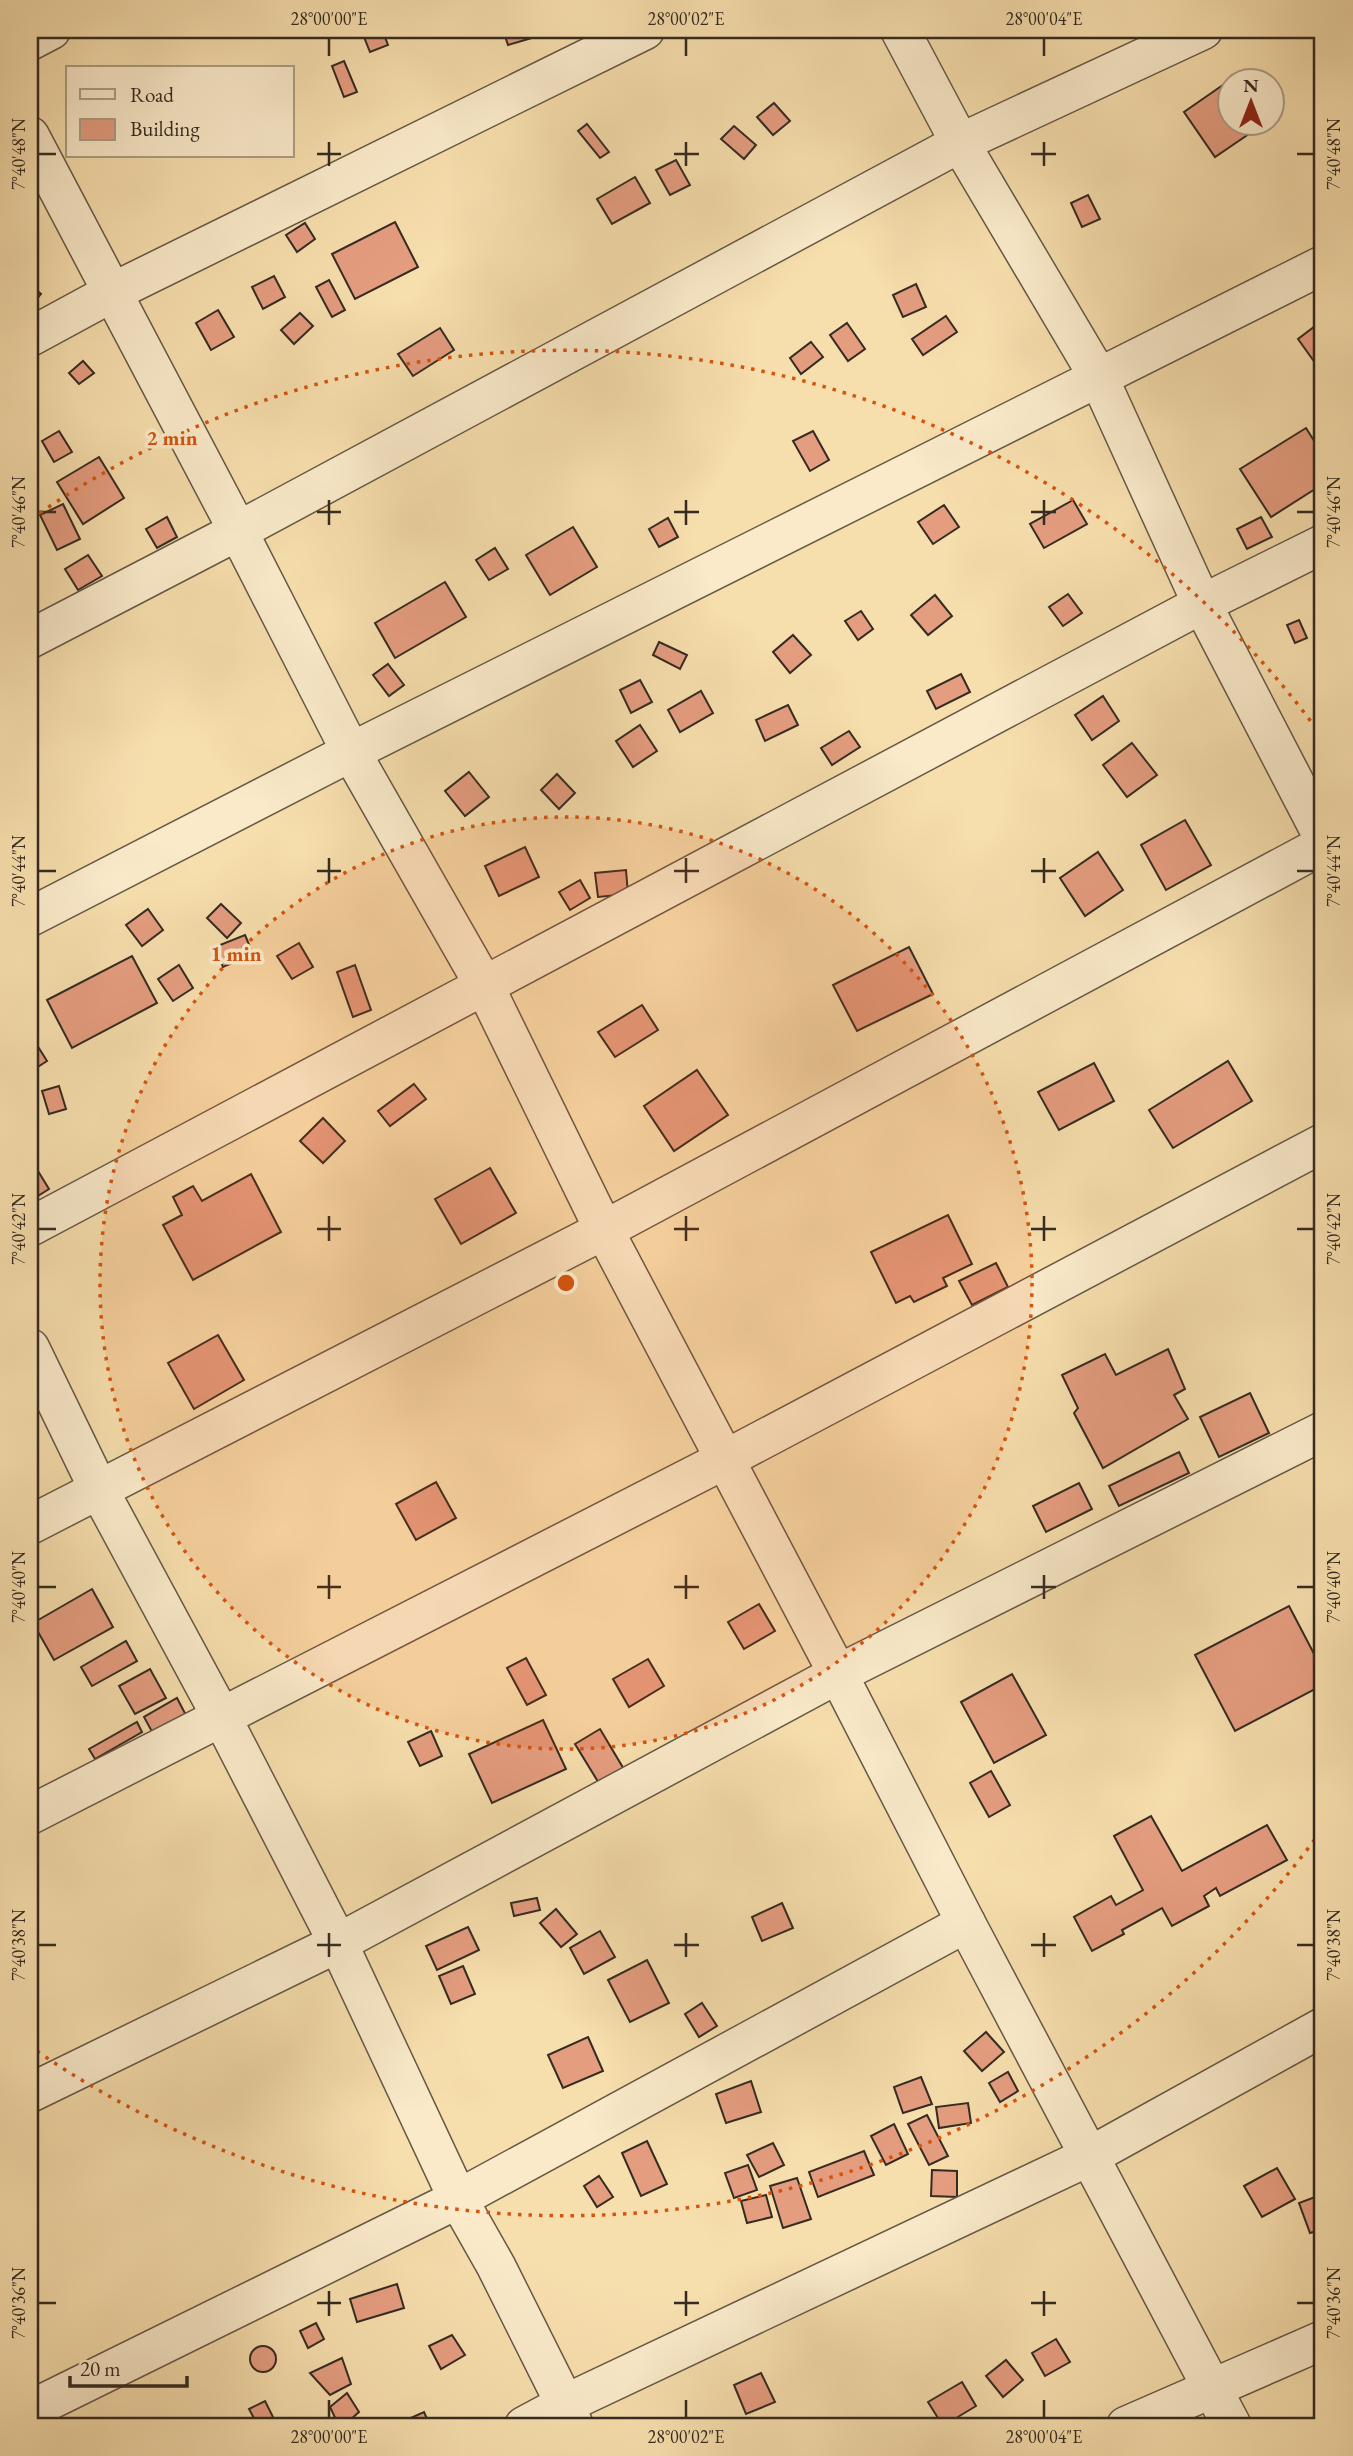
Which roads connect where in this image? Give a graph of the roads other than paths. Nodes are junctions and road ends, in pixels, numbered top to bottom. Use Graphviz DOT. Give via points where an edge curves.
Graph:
graph roads {
  1 [pos="51,30"];
  2 [pos="645,30"];
  3 [pos="900,30"];
  4 [pos="1203,30"];
  5 [pos="30,41"];
  6 [pos="30,136"];
  7 [pos="960,143"];
  8 [pos="1323,265"];
  9 [pos="113,292"];
  10 [pos="30,337"];
  11 [pos="1098,376"];
  12 [pos="238,531"];
  13 [pos="1323,544"];
  14 [pos="1202,604"];
  15 [pos="30,639"];
  16 [pos="351,752"];
  17 [pos="1323,837"];
  18 [pos="1323,845"];
  19 [pos="30,918"];
  20 [pos="484,985"];
  21 [pos="1323,1143"];
  22 [pos="30,1227"];
  23 [pos="604,1230"];
  24 [pos="30,1348"];
  25 [pos="1323,1431"];
  26 [pos="724,1460"];
  27 [pos="99,1490"];
  28 [pos="30,1525"];
  29 [pos="838,1674"];
  30 [pos="221,1716"];
  31 [pos="30,1815"];
  32 [pos="966,1923"];
  33 [pos="338,1943"];
  34 [pos="1323,2027"];
  35 [pos="30,2093"];
  36 [pos="1090,2156"];
  37 [pos="458,2199"];
  38 [pos="1323,2340"];
  39 [pos="1213,2390"];
  40 [pos="30,2410"];
  41 [pos="569,2415"];
  42 [pos="524,2426"];
  43 [pos="1126,2426"];
  44 [pos="1232,2426"];
  1 -- 5 [label="street"];
  2 -- 9 [label="street"];
  3 -- 7 [label="street"];
  4 -- 7 [label="street"];
  6 -- 9 [label="street"];
  7 -- 11 [label="street"];
  7 -- 12 [label="street"];
  8 -- 11 [label="street"];
  9 -- 10 [label="street"];
  9 -- 12 [label="street"];
  11 -- 14 [label="street"];
  11 -- 16 [label="street"];
  12 -- 15 [label="street"];
  12 -- 16 [label="street"];
  13 -- 14 [label="street"];
  14 -- 17 [label="street"];
  14 -- 20 [label="street"];
  16 -- 19 [label="street"];
  16 -- 20 [label="street"];
  18 -- 23 [label="street"];
  20 -- 22 [label="street"];
  20 -- 23 [label="street"];
  21 -- 26 [label="street"];
  23 -- 26 [label="street"];
  23 -- 27 [label="street"];
  24 -- 27 [label="street"];
  25 -- 29 [label="street"];
  26 -- 29 [label="street"];
  26 -- 30 [label="street"];
  27 -- 28 [label="street"];
  27 -- 30 [label="street"];
  29 -- 32 [label="street"];
  29 -- 33 [label="street"];
  30 -- 31 [label="street"];
  30 -- 33 [label="street"];
  32 -- 36 [label="street"];
  32 -- 37 [label="street"];
  33 -- 35 [label="street"];
  33 -- 37 [label="street"];
  34 -- 36 [label="street"];
  36 -- 39 [label="street"];
  36 -- 41 [label="street"];
  37 -- 40 [label="street"];
  37 -- 41 [label="street"];
  38 -- 39 [label="street"];
  39 -- 43 [label="street"];
  39 -- 44 [label="street"];
  41 -- 42 [label="street"];
}
